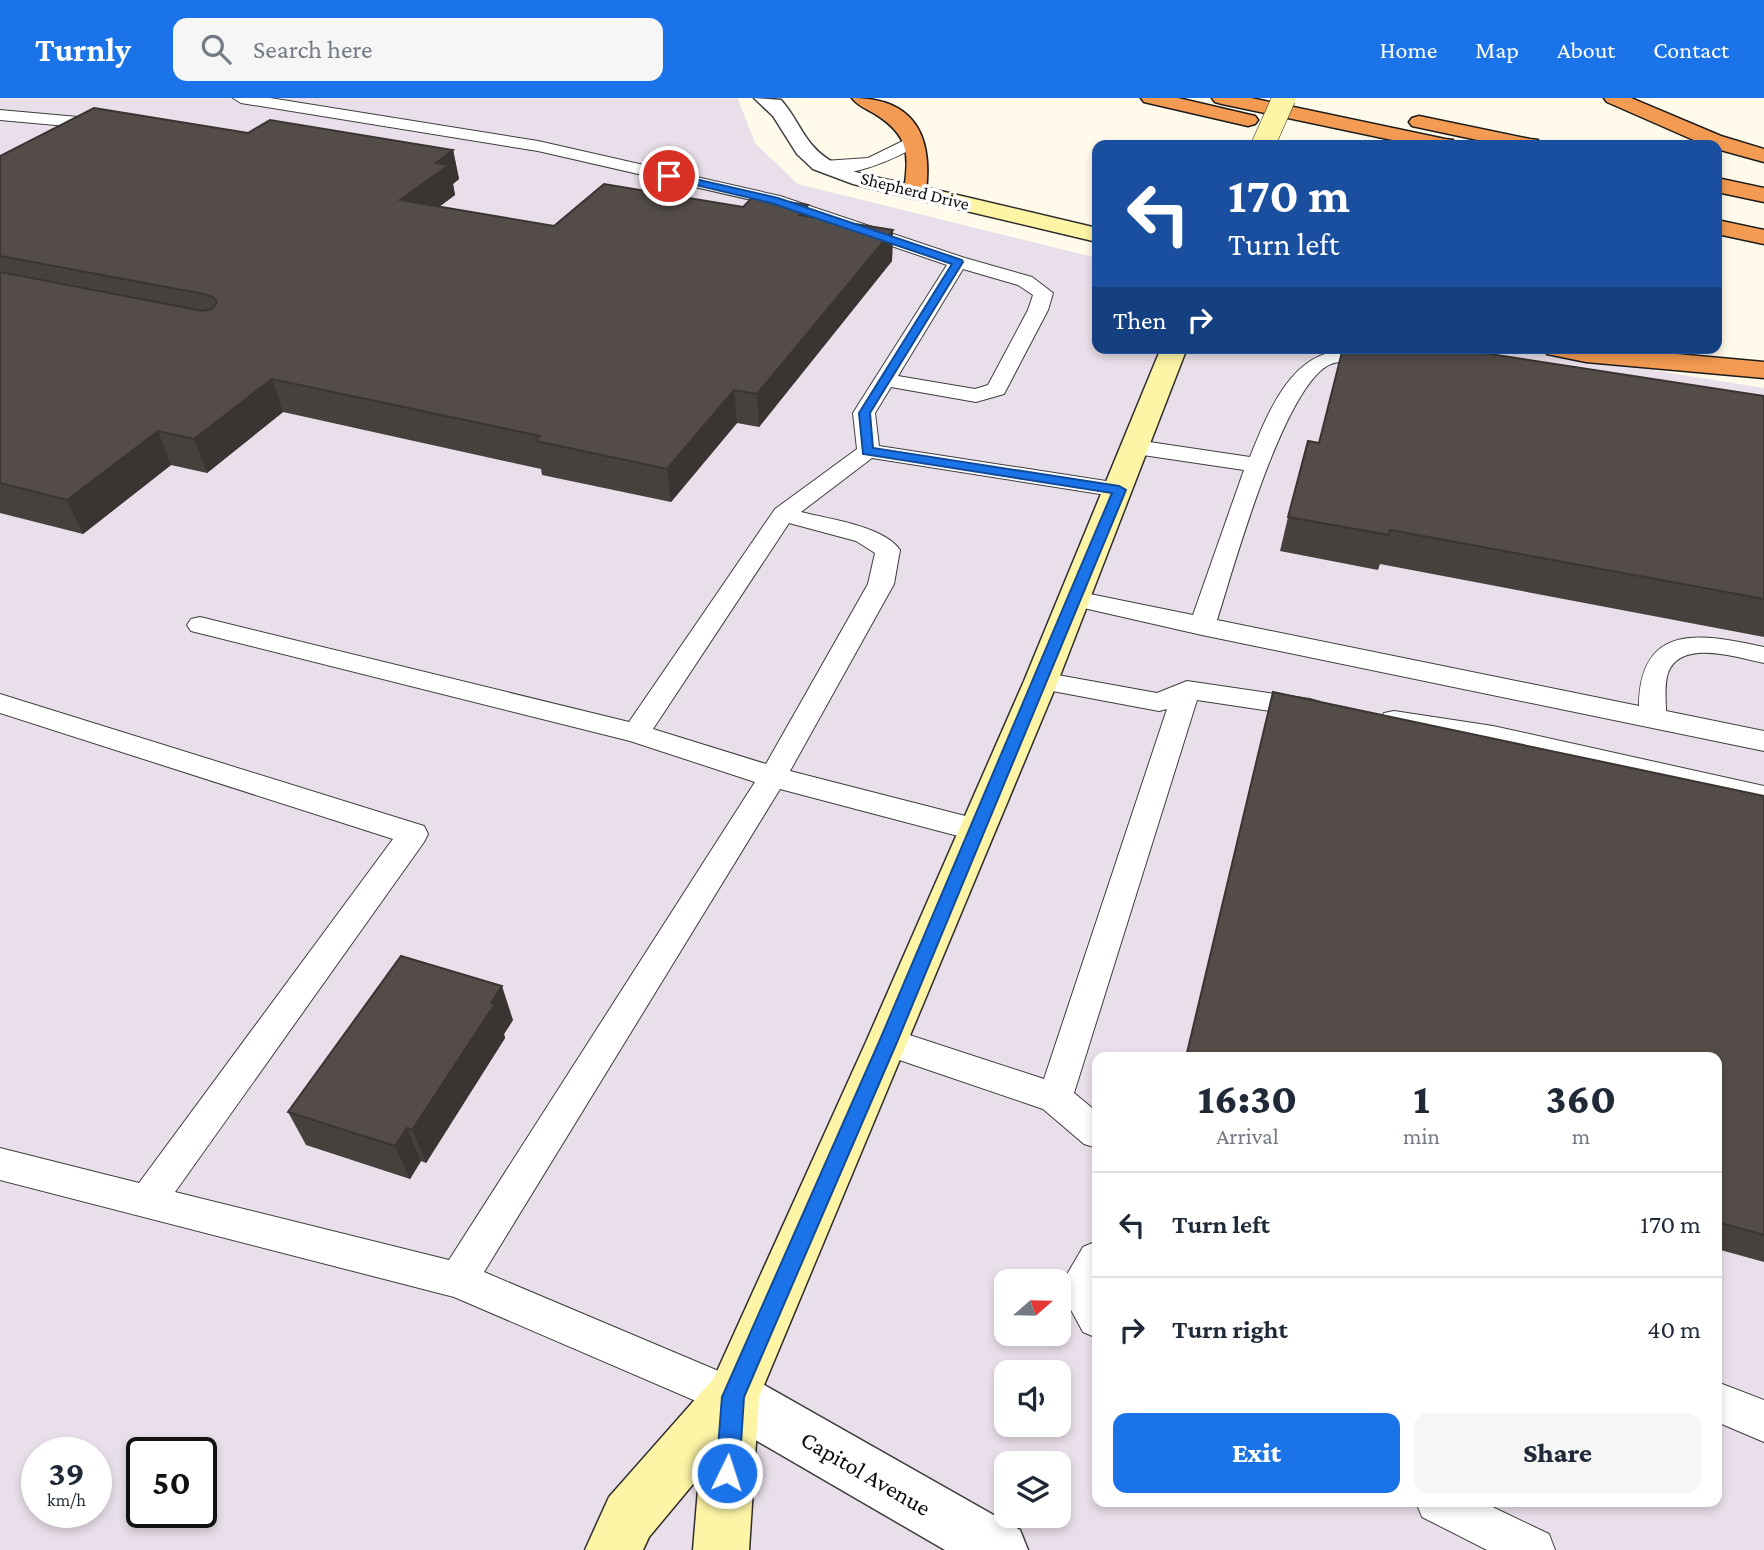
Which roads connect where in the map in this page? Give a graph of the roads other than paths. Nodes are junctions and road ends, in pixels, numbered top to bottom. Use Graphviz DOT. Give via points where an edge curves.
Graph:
graph roads {
  1 [pos="241,98"];
  2 [pos="764,98"];
  3 [pos="862,98"];
  4 [pos="1151,98"];
  5 [pos="1222,98"];
  6 [pos="1284,98"];
  7 [pos="1308,98"];
  8 [pos="1614,98"];
  9 [pos="0,115"];
  10 [pos="56,134"];
  11 [pos="915,140"];
  12 [pos="1265,140"];
  13 [pos="1339,140"];
  14 [pos="1421,140"];
  15 [pos="1506,140"];
  16 [pos="1711,140"];
  17 [pos="1722,144"];
  18 [pos="1764,156"];
  19 [pos="824,166"];
  20 [pos="1722,186"];
  21 [pos="915,192"];
  22 [pos="1764,195"];
  23 [pos="1722,207"];
  24 [pos="1764,216"];
  25 [pos="1722,228"];
  26 [pos="1092,234"];
  27 [pos="1764,237"];
  28 [pos="958,262"];
  29 [pos="1172,354"];
  30 [pos="1586,354"];
  31 [pos="1408,367"];
  32 [pos="1764,370"];
  33 [pos="885,380"];
  34 [pos="1136,447"];
  35 [pos="868,451"];
  36 [pos="1255,465"];
  37 [pos="1119,490"];
  38 [pos="783,514"];
  39 [pos="1075,599"];
  40 [pos="200,625"];
  41 [pos="1202,627"];
  42 [pos="1764,655"];
  43 [pos="1041,681"];
  44 [pos="1187,691"];
  45 [pos="0,703"];
  46 [pos="1334,712"];
  47 [pos="1373,718"];
  48 [pos="1652,718"];
  49 [pos="636,733"];
  50 [pos="1764,741"];
  51 [pos="773,776"];
  52 [pos="1764,796"];
  53 [pos="977,830"];
  54 [pos="888,1042"];
  55 [pos="1055,1098"];
  56 [pos="1092,1129"];
  57 [pos="0,1164"];
  58 [pos="147,1201"];
  59 [pos="1092,1267"];
  60 [pos="458,1280"];
  61 [pos="1092,1311"];
  62 [pos="733,1397"];
  63 [pos="1722,1404"];
  64 [pos="1764,1421"];
  65 [pos="1447,1507"];
  66 [pos="613,1550"];
  67 [pos="721,1550"];
  68 [pos="1000,1550"];
  69 [pos="1533,1550"];
  1 -- 28 [label="lane" via="564,152 774,200"];
  2 -- 19 [label="street, Shepherd Drive" via="777,106 809,156"];
  3 -- 11 [label="highway" via="900,119"];
  4 -- 13 [label="highway"];
  5 -- 14 [label="highway"];
  6 -- 12 [label="main road, bridge"];
  7 -- 15 [label="highway"];
  8 -- 16 [label="highway"];
  9 -- 10 [label="lane" via="85,123"];
  11 -- 19 [label="lane" via="889,158"];
  11 -- 21 [label="highway" via="920,161"];
  17 -- 18 [label="highway"];
  19 -- 21 [label="street, Shepherd Drive"];
  20 -- 22 [label="highway"];
  21 -- 26 [label="main road, Shepherd Drive"];
  23 -- 24 [label="highway"];
  25 -- 27 [label="highway"];
  28 -- 33 [label="lane"];
  28 -- 33 [label="lane" via="1025,281 1043,293 996,389 976,396"];
  29 -- 34 [label="main road"];
  30 -- 32 [label="highway"];
  31 -- 36 [label="lane" via="1353,359 1322,360 1305,373"];
  33 -- 35 [label="lane" via="864,413"];
  34 -- 36 [label="lane"];
  34 -- 37 [label="main road"];
  35 -- 37 [label="lane"];
  35 -- 38 [label="lane"];
  36 -- 41 [label="lane"];
  37 -- 39 [label="main road"];
  38 -- 49 [label="lane"];
  38 -- 51 [label="lane" via="865,536 888,550 881,584"];
  39 -- 41 [label="lane"];
  39 -- 43 [label="main road"];
  40 -- 49 [label="lane"];
  41 -- 48 [label="lane"];
  42 -- 48 [label="lane" via="1702,644 1680,648 1664,657 1654,674"];
  43 -- 44 [label="lane" via="1159,702"];
  43 -- 53 [label="main road"];
  44 -- 46 [label="lane"];
  44 -- 55 [label="lane"];
  45 -- 58 [label="lane" via="413,834"];
  47 -- 52 [label="lane" via="1493,735"];
  48 -- 50 [label="lane"];
  49 -- 51 [label="lane"];
  51 -- 53 [label="lane"];
  51 -- 60 [label="lane"];
  53 -- 54 [label="main road"];
  54 -- 55 [label="lane"];
  54 -- 62 [label="main road"];
  55 -- 56 [label="lane"];
  57 -- 58 [label="lane"];
  58 -- 60 [label="lane"];
  59 -- 61 [label="lane" via="1078,1288"];
  60 -- 62 [label="lane"];
  62 -- 66 [label="main road" via="629,1517"];
  62 -- 67 [label="main road"];
  62 -- 68 [label="street, Capitol Avenue"];
  63 -- 64 [label="lane"];
  65 -- 69 [label="lane"];
}
